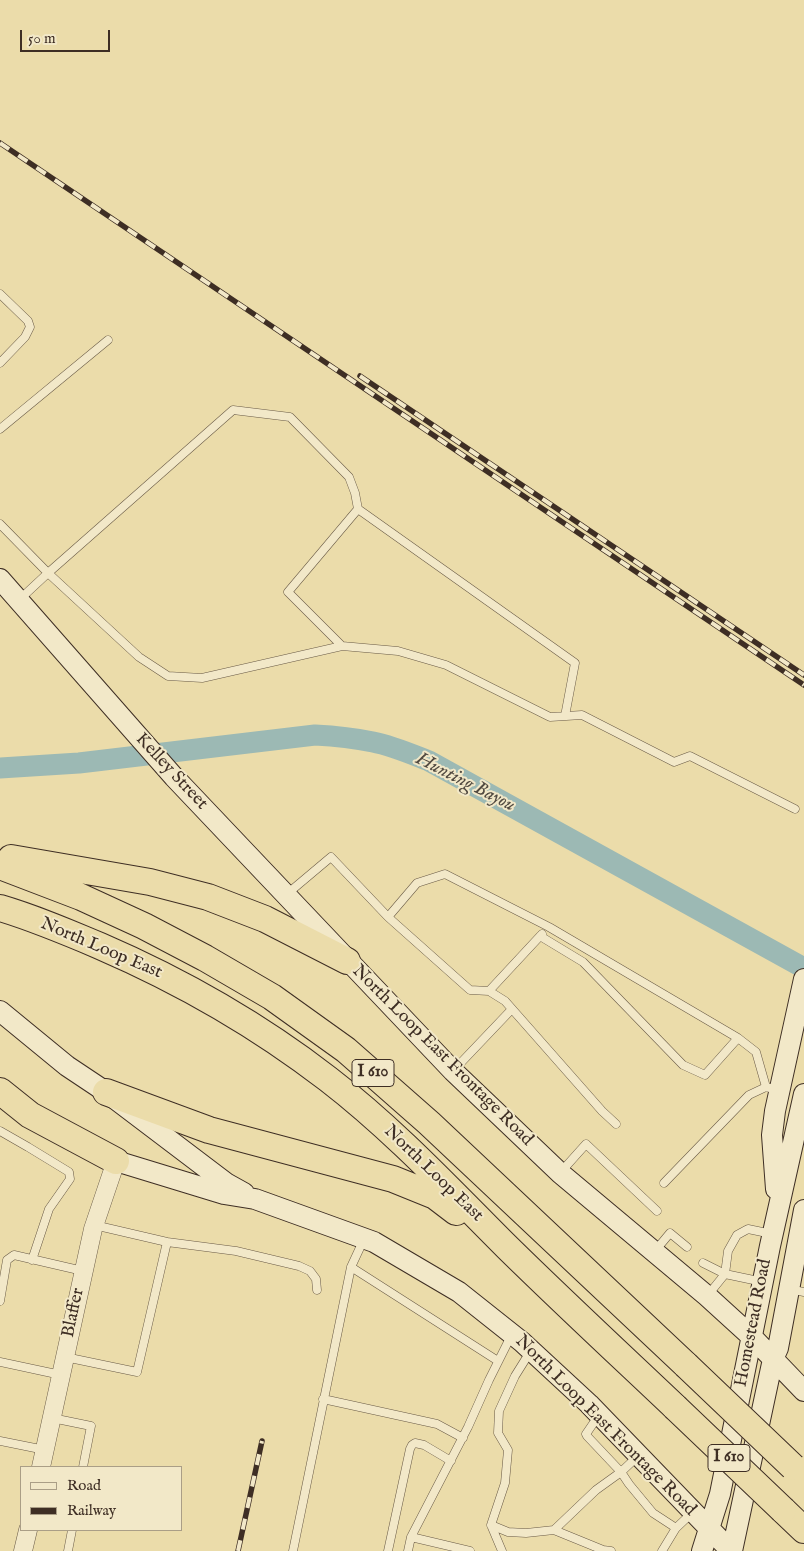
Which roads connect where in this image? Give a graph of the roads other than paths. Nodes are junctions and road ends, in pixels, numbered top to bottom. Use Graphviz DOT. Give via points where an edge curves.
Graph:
graph roads {
  1 [pos="0,294"];
  2 [pos="108,340"];
  3 [pos="0,363"];
  4 [pos="0,429"];
  5 [pos="358,509"];
  6 [pos="0,524"];
  7 [pos="48,573"];
  8 [pos="0,579"];
  9 [pos="19,600"];
  10 [pos="342,646"];
  11 [pos="565,716"];
  12 [pos="795,809"];
  13 [pos="0,857"];
  14 [pos="0,866"];
  15 [pos="285,895"];
  16 [pos="0,908"];
  17 [pos="388,916"];
  18 [pos="549,927"];
  19 [pos="540,936"];
  20 [pos="347,961"];
  21 [pos="804,979"];
  22 [pos="489,991"];
  23 [pos="512,1009"];
  24 [pos="0,1011"];
  25 [pos="738,1038"];
  26 [pos="453,1071"];
  27 [pos="773,1089"];
  28 [pos="0,1091"];
  29 [pos="106,1092"];
  30 [pos="804,1094"];
  31 [pos="616,1124"];
  32 [pos="0,1132"];
  33 [pos="116,1161"];
  34 [pos="560,1173"];
  35 [pos="664,1183"];
  36 [pos="254,1199"];
  37 [pos="657,1211"];
  38 [pos="778,1211"];
  39 [pos="803,1215"];
  40 [pos="94,1226"];
  41 [pos="772,1234"];
  42 [pos="364,1238"];
  43 [pos="167,1242"];
  44 [pos="687,1248"];
  45 [pos="800,1248"];
  46 [pos="654,1252"];
  47 [pos="32,1260"];
  48 [pos="521,1260"];
  49 [pos="703,1262"];
  50 [pos="351,1267"];
  51 [pos="83,1271"];
  52 [pos="725,1274"];
  53 [pos="762,1282"];
  54 [pos="317,1290"];
  55 [pos="796,1290"];
  56 [pos="707,1296"];
  57 [pos="0,1301"];
  58 [pos="512,1334"];
  59 [pos="752,1337"];
  60 [pos="531,1350"];
  61 [pos="773,1359"];
  62 [pos="498,1361"];
  63 [pos="0,1362"];
  64 [pos="63,1366"];
  65 [pos="804,1391"];
  66 [pos="323,1400"];
  67 [pos="599,1415"];
  68 [pos="52,1418"];
  69 [pos="463,1438"];
  70 [pos="0,1440"];
  71 [pos="638,1456"];
  72 [pos="43,1459"];
  73 [pos="451,1461"];
  74 [pos="83,1466"];
  75 [pos="622,1472"];
  76 [pos="799,1472"];
  77 [pos="693,1512"];
  78 [pos="491,1524"];
  79 [pos="676,1528"];
  80 [pos="709,1529"];
  81 [pos="554,1530"];
  82 [pos="804,1530"];
  83 [pos="28,1531"];
  84 [pos="72,1531"];
  85 [pos="411,1537"];
  86 [pos="23,1551"];
  87 [pos="68,1551"];
  88 [pos="293,1551"];
  89 [pos="388,1551"];
  90 [pos="408,1551"];
  91 [pos="470,1551"];
  92 [pos="502,1551"];
  93 [pos="611,1551"];
  94 [pos="662,1551"];
  95 [pos="702,1551"];
  96 [pos="732,1551"];
  1 -- 3 [label="lane" via="28,321 30,327 25,337"];
  2 -- 4 [label="lane"];
  5 -- 7 [label="lane" via="349,477 290,417 233,410"];
  5 -- 10 [label="lane" via="288,592"];
  5 -- 11 [label="lane" via="575,663"];
  6 -- 7 [label="lane"];
  7 -- 9 [label="lane"];
  7 -- 10 [label="lane" via="140,657 168,676 202,678"];
  8 -- 9 [label="main road, Kelley Street"];
  9 -- 15 [label="main road, Kelley Street" via="135,734"];
  10 -- 11 [label="lane" via="398,651 446,664 550,717"];
  11 -- 12 [label="lane" via="582,715 674,762 690,756"];
  13 -- 20 [label="highway" via="150,882 208,897 265,919"];
  14 -- 76 [label="highway, North Loop East / I 610, bridge" via="81,897 205,958 272,997 346,1050 429,1123"];
  15 -- 17 [label="lane" via="331,857"];
  15 -- 20 [label="main road, Kelley Street"];
  16 -- 48 [label="highway, North Loop East / I 610" via="129,959 183,985 258,1029 328,1079 396,1137"];
  17 -- 18 [label="lane" via="417,883 445,874"];
  17 -- 22 [label="lane" via="470,990"];
  18 -- 19 [label="lane"];
  18 -- 25 [label="lane"];
  19 -- 22 [label="lane"];
  19 -- 25 [label="lane" via="583,962 683,1065 704,1075"];
  20 -- 26 [label="main road, North Loop East Frontage Road"];
  21 -- 27 [label="main road" via="795,1021"];
  22 -- 23 [label="lane"];
  23 -- 26 [label="lane"];
  23 -- 31 [label="lane"];
  24 -- 29 [label="main road" via="90,1083"];
  25 -- 27 [label="lane" via="756,1052"];
  26 -- 34 [label="main road, North Loop East Frontage Road"];
  27 -- 35 [label="lane" via="749,1094"];
  27 -- 38 [label="main road" via="772,1135"];
  28 -- 33 [label="highway" via="30,1115"];
  29 -- 36 [label="main road" via="226,1183"];
  29 -- 48 [label="highway" via="209,1130 393,1179 418,1189 435,1196"];
  30 -- 38 [label="main road, Homestead Road"];
  32 -- 47 [label="lane" via="69,1172 70,1179 48,1209"];
  33 -- 36 [label="main road, North Loop East Frontage Road" via="224,1194"];
  33 -- 40 [label="street, Blaffer"];
  34 -- 37 [label="lane" via="586,1144"];
  34 -- 46 [label="main road, North Loop East Frontage Road"];
  36 -- 42 [label="main road, North Loop East Frontage Road"];
  38 -- 41 [label="main road, Homestead Road"];
  39 -- 45 [label="main road, Homestead Road"];
  40 -- 43 [label="lane"];
  40 -- 51 [label="street, Blaffer"];
  41 -- 52 [label="lane" via="748,1229 737,1236 728,1251"];
  41 -- 53 [label="main road, Homestead Road"];
  42 -- 50 [label="lane"];
  42 -- 58 [label="main road, North Loop East Frontage Road" via="460,1292"];
  43 -- 54 [label="lane" via="236,1252 299,1266 310,1271 316,1279"];
  43 -- 64 [label="lane" via="137,1372"];
  44 -- 46 [label="lane" via="670,1233"];
  45 -- 55 [label="main road, Homestead Road"];
  46 -- 56 [label="main road, North Loop East Frontage Road"];
  47 -- 51 [label="lane"];
  47 -- 57 [label="lane" via="14,1256 7,1260"];
  48 -- 82 [label="highway, North Loop East / I 610, bridge"];
  49 -- 52 [label="lane"];
  50 -- 62 [label="lane"];
  50 -- 66 [label="lane"];
  51 -- 64 [label="street, Blaffer"];
  52 -- 53 [label="lane"];
  52 -- 56 [label="lane"];
  53 -- 59 [label="main road, Homestead Road"];
  55 -- 61 [label="main road, Homestead Road"];
  56 -- 59 [label="main road, North Loop East Frontage Road"];
  58 -- 60 [label="main road, North Loop East Frontage Road"];
  58 -- 62 [label="lane"];
  59 -- 61 [label="main road, North Loop East Frontage Road"];
  59 -- 80 [label="main road, Homestead Road" via="720,1494"];
  60 -- 67 [label="main road, North Loop East Frontage Road"];
  60 -- 78 [label="lane" via="499,1411 498,1433 508,1450 505,1483"];
  61 -- 65 [label="main road, North Loop East Frontage Road"];
  61 -- 96 [label="main road, Homestead Road"];
  62 -- 69 [label="lane"];
  63 -- 64 [label="lane"];
  64 -- 68 [label="street, Blaffer"];
  66 -- 69 [label="lane" via="437,1424"];
  66 -- 88 [label="lane"];
  67 -- 71 [label="main road, North Loop East Frontage Road"];
  67 -- 75 [label="lane" via="586,1435"];
  68 -- 72 [label="street, Blaffer"];
  68 -- 74 [label="lane" via="91,1426"];
  69 -- 73 [label="lane"];
  70 -- 72 [label="lane"];
  71 -- 75 [label="lane"];
  71 -- 77 [label="main road, North Loop East Frontage Road"];
  73 -- 85 [label="lane"];
  73 -- 89 [label="lane" via="424,1444 412,1445"];
  75 -- 79 [label="lane" via="653,1513"];
  75 -- 81 [label="lane" via="596,1490"];
  77 -- 79 [label="lane"];
  77 -- 80 [label="main road, North Loop East Frontage Road"];
  78 -- 81 [label="lane" via="508,1532"];
  78 -- 92 [label="lane"];
  79 -- 94 [label="lane"];
  80 -- 95 [label="main road, Homestead Road"];
  80 -- 96 [label="main road, North Loop East Frontage Road"];
  81 -- 93 [label="lane"];
  83 -- 86 [label="street"];
  84 -- 87 [label="lane"];
  85 -- 90 [label="lane"];
  85 -- 91 [label="lane"];
}
